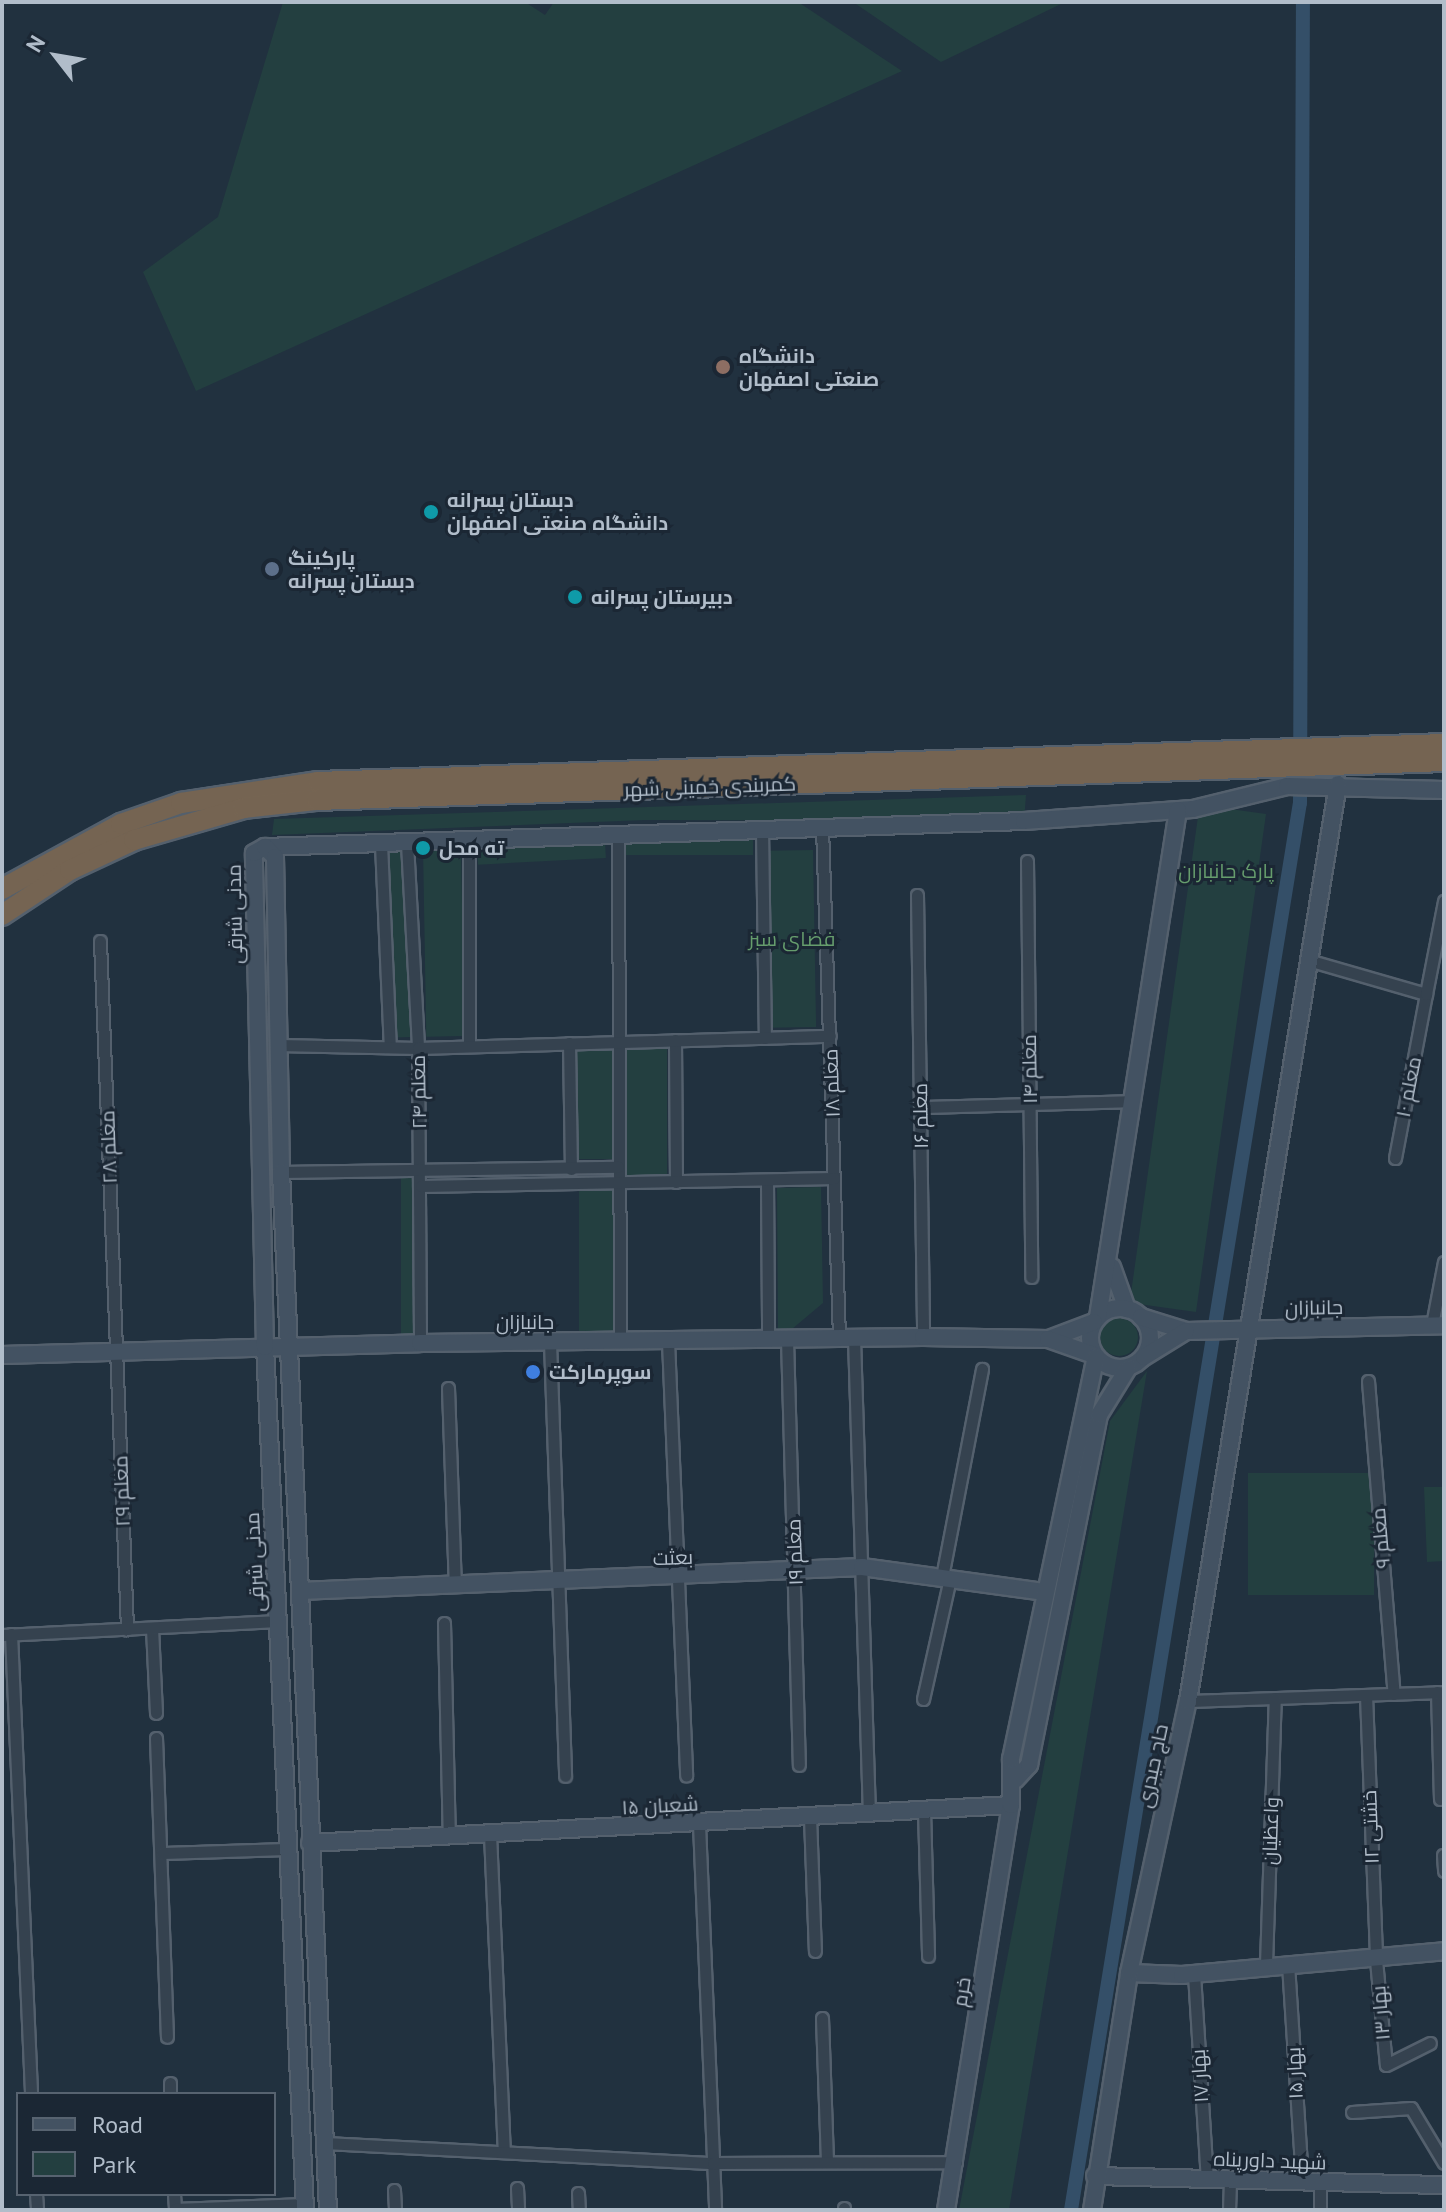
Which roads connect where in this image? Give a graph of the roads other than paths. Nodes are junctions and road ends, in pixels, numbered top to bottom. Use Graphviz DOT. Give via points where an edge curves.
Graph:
graph roads {
  1 [pos="1444,744"];
  2 [pos="1444,761"];
  3 [pos="1208,763"];
  4 [pos="1326,772"];
  5 [pos="1444,790"];
  6 [pos="1178,810"];
  7 [pos="822,827"];
  8 [pos="762,829"];
  9 [pos="618,834"];
  10 [pos="469,839"];
  11 [pos="407,843"];
  12 [pos="381,844"];
  13 [pos="265,847"];
  14 [pos="1027,861"];
  15 [pos="2,889"];
  16 [pos="917,895"];
  17 [pos="1444,901"];
  18 [pos="2,915"];
  19 [pos="100,941"];
  20 [pos="1308,960"];
  21 [pos="1426,994"];
  22 [pos="830,1036"];
  23 [pos="765,1038"];
  24 [pos="675,1040"];
  25 [pos="617,1041"];
  26 [pos="569,1043"];
  27 [pos="278,1045"];
  28 [pos="469,1045"];
  29 [pos="390,1047"];
  30 [pos="418,1048"];
  31 [pos="1131,1101"];
  32 [pos="1030,1103"];
  33 [pos="921,1107"];
  34 [pos="1395,1158"];
  35 [pos="618,1167"];
  36 [pos="421,1168"];
  37 [pos="571,1169"];
  38 [pos="281,1172"];
  39 [pos="834,1178"];
  40 [pos="767,1180"];
  41 [pos="676,1182"];
  42 [pos="618,1183"];
  43 [pos="421,1186"];
  44 [pos="1110,1262"];
  45 [pos="1444,1262"];
  46 [pos="1031,1277"];
  47 [pos="1134,1313"];
  48 [pos="1096,1320"];
  49 [pos="1438,1325"];
  50 [pos="1245,1330"];
  51 [pos="1186,1331"];
  52 [pos="923,1337"];
  53 [pos="846,1338"];
  54 [pos="768,1339"];
  55 [pos="787,1339"];
  56 [pos="1048,1339"];
  57 [pos="620,1341"];
  58 [pos="668,1341"];
  59 [pos="550,1342"];
  60 [pos="420,1343"];
  61 [pos="265,1347"];
  62 [pos="291,1347"];
  63 [pos="117,1352"];
  64 [pos="2,1355"];
  65 [pos="1095,1356"];
  66 [pos="1144,1357"];
  67 [pos="1128,1368"];
  68 [pos="982,1369"];
  69 [pos="1368,1381"];
  70 [pos="448,1388"];
  71 [pos="1091,1414"];
  72 [pos="862,1567"];
  73 [pos="796,1571"];
  74 [pos="674,1578"];
  75 [pos="946,1578"];
  76 [pos="557,1582"];
  77 [pos="455,1586"];
  78 [pos="300,1591"];
  79 [pos="1045,1592"];
  80 [pos="278,1621"];
  81 [pos="444,1623"];
  82 [pos="152,1628"];
  83 [pos="127,1629"];
  84 [pos="6,1635"];
  85 [pos="1440,1692"];
  86 [pos="1394,1694"];
  87 [pos="1366,1695"];
  88 [pos="1275,1698"];
  89 [pos="923,1699"];
  90 [pos="1188,1701"];
  91 [pos="156,1713"];
  92 [pos="156,1738"];
  93 [pos="799,1765"];
  94 [pos="565,1776"];
  95 [pos="686,1776"];
  96 [pos="1015,1780"];
  97 [pos="1440,1799"];
  98 [pos="1011,1805"];
  99 [pos="924,1810"];
  100 [pos="869,1814"];
  101 [pos="810,1817"];
  102 [pos="699,1824"];
  103 [pos="490,1834"];
  104 [pos="449,1836"];
  105 [pos="310,1843"];
  106 [pos="288,1849"];
  107 [pos="161,1853"];
  108 [pos="1443,1855"];
  109 [pos="1444,1871"];
  110 [pos="815,1951"];
  111 [pos="1444,1951"];
  112 [pos="928,1956"];
  113 [pos="1376,1960"];
  114 [pos="1266,1964"];
  115 [pos="1288,1964"];
  116 [pos="1129,1973"];
  117 [pos="1194,1974"];
  118 [pos="822,2018"];
  119 [pos="167,2037"];
  120 [pos="1430,2043"];
  121 [pos="31,2092"];
  122 [pos="1352,2112"];
  123 [pos="325,2143"];
  124 [pos="504,2152"];
  125 [pos="827,2162"];
  126 [pos="956,2162"];
  127 [pos="713,2163"];
  128 [pos="1444,2163"];
  129 [pos="1095,2176"];
  130 [pos="1207,2179"];
  131 [pos="1230,2180"];
  132 [pos="1302,2181"];
  133 [pos="1320,2182"];
  134 [pos="1444,2185"];
  135 [pos="517,2188"];
  136 [pos="394,2190"];
  137 [pos="578,2193"];
  138 [pos="305,2207"];
  139 [pos="175,2209"];
  140 [pos="328,2210"];
  141 [pos="395,2210"];
  142 [pos="518,2210"];
  143 [pos="579,2210"];
  144 [pos="715,2210"];
  145 [pos="946,2210"];
  146 [pos="1092,2210"];
  147 [pos="1229,2210"];
  148 [pos="1320,2210"];
  1 -- 4 [label="highway, کمربندی خمینی شهر"];
  2 -- 4 [label="highway, کمربندی خمینی شهر"];
  3 -- 4 [label="highway, کمربندی خمینی شهر"];
  3 -- 15 [label="highway, کمربندی خمینی شهر" via="318,782 181,803 121,824"];
  3 -- 18 [label="highway, کمربندی خمینی شهر" via="317,800 244,808 134,840 70,870"];
  4 -- 5 [label="street"];
  4 -- 6 [label="street"];
  4 -- 20 [label="street, حاج حیدری"];
  6 -- 7 [label="street"];
  6 -- 31 [label="street"];
  7 -- 8 [label="street"];
  7 -- 22 [label="street, معلم ۱۸"];
  8 -- 9 [label="street"];
  8 -- 23 [label="street"];
  9 -- 10 [label="street"];
  9 -- 25 [label="street"];
  10 -- 11 [label="street"];
  10 -- 28 [label="street"];
  11 -- 12 [label="street"];
  11 -- 30 [label="street, معلم ۲۴"];
  12 -- 13 [label="street"];
  12 -- 29 [label="street"];
  13 -- 27 [label="street, مدنی شرقی" via="275,857"];
  13 -- 61 [label="street, مدنی شرقی" via="254,853"];
  14 -- 32 [label="street, معلم ۱۴"];
  16 -- 33 [label="street, معلم ۱۶"];
  17 -- 21 [label="street, معلم ۱۰"];
  19 -- 63 [label="street, معلم ۲۸"];
  20 -- 21 [label="street"];
  20 -- 50 [label="street, حاج حیدری"];
  21 -- 34 [label="street, معلم ۱۰"];
  22 -- 23 [label="street"];
  22 -- 39 [label="street, معلم ۱۸"];
  23 -- 24 [label="street"];
  24 -- 25 [label="street"];
  24 -- 41 [label="street"];
  25 -- 26 [label="street"];
  25 -- 35 [label="street"];
  26 -- 28 [label="street"];
  26 -- 37 [label="street"];
  27 -- 29 [label="street"];
  27 -- 38 [label="street, مدنی شرقی"];
  28 -- 30 [label="street"];
  29 -- 30 [label="street"];
  30 -- 36 [label="street, معلم ۲۴"];
  31 -- 32 [label="street"];
  31 -- 44 [label="street"];
  32 -- 33 [label="street"];
  32 -- 46 [label="street, معلم ۱۴"];
  33 -- 52 [label="street, معلم ۱۶"];
  35 -- 37 [label="street"];
  35 -- 42 [label="street"];
  36 -- 37 [label="street"];
  36 -- 38 [label="street"];
  36 -- 43 [label="street, معلم ۲۴"];
  38 -- 62 [label="street, مدنی شرقی"];
  39 -- 40 [label="street"];
  39 -- 53 [label="street, معلم ۱۸"];
  40 -- 41 [label="street"];
  40 -- 54 [label="street"];
  41 -- 42 [label="street"];
  42 -- 43 [label="street"];
  42 -- 57 [label="street"];
  43 -- 60 [label="street, معلم ۲۴"];
  44 -- 47 [label="street"];
  44 -- 48 [label="street"];
  45 -- 49 [label="street"];
  47 -- 48 [label="street"];
  47 -- 51 [label="street"];
  47 -- 66 [label="street" via="1150,1339"];
  48 -- 56 [label="street"];
  48 -- 65 [label="street" via="1089,1336"];
  49 -- 50 [label="street, جانبازان"];
  50 -- 51 [label="street, جانبازان"];
  50 -- 90 [label="street, حاج حیدری"];
  51 -- 66 [label="street"];
  52 -- 53 [label="street, جانبازان"];
  52 -- 56 [label="street, جانبازان"];
  53 -- 55 [label="street, جانبازان"];
  53 -- 72 [label="street, معلم ۱۸"];
  54 -- 55 [label="street, جانبازان"];
  54 -- 58 [label="street, جانبازان"];
  55 -- 73 [label="street, معلم ۱۹"];
  56 -- 65 [label="street"];
  57 -- 58 [label="street, جانبازان"];
  57 -- 59 [label="street, جانبازان"];
  58 -- 74 [label="street"];
  59 -- 60 [label="street, جانبازان"];
  59 -- 76 [label="street"];
  60 -- 62 [label="street, جانبازان"];
  61 -- 62 [label="street, جانبازان"];
  61 -- 63 [label="street, جانبازان"];
  61 -- 80 [label="street, مدنی شرقی"];
  62 -- 78 [label="street, مدنی شرقی"];
  63 -- 64 [label="street, جانبازان"];
  63 -- 83 [label="street, معلم ۲۹"];
  65 -- 67 [label="street" via="1108,1367"];
  65 -- 71 [label="street, خرم"];
  66 -- 67 [label="street"];
  67 -- 71 [label="street, خرم"];
  68 -- 75 [label="street"];
  69 -- 86 [label="street, معلم ۹"];
  70 -- 77 [label="street"];
  71 -- 79 [label="street, خرم"];
  71 -- 96 [label="street, خرم" via="1029,1765"];
  72 -- 73 [label="street, بعثت"];
  72 -- 75 [label="street, بعثت"];
  72 -- 100 [label="street, معلم ۱۸"];
  73 -- 74 [label="street, بعثت"];
  73 -- 93 [label="street, معلم ۱۹"];
  74 -- 76 [label="street, بعثت"];
  74 -- 95 [label="street"];
  75 -- 79 [label="street, بعثت"];
  75 -- 89 [label="street"];
  76 -- 77 [label="street, بعثت"];
  76 -- 94 [label="street"];
  77 -- 78 [label="street, بعثت"];
  78 -- 105 [label="street, مدنی شرقی"];
  79 -- 96 [label="street, خرم" via="1011,1759"];
  80 -- 82 [label="street"];
  80 -- 106 [label="street, مدنی شرقی"];
  81 -- 104 [label="street"];
  82 -- 83 [label="street"];
  82 -- 91 [label="street"];
  83 -- 84 [label="street"];
  84 -- 121 [label="street"];
  85 -- 86 [label="street"];
  85 -- 97 [label="street"];
  86 -- 87 [label="street"];
  87 -- 88 [label="street"];
  87 -- 113 [label="street, خشتی ۱۲"];
  88 -- 90 [label="street"];
  88 -- 114 [label="street, واعظیان"];
  90 -- 116 [label="street, حاج حیدری"];
  92 -- 107 [label="street"];
  96 -- 98 [label="street, خرم"];
  98 -- 99 [label="street, ۱۵ شعبان"];
  98 -- 126 [label="street, خرم"];
  99 -- 100 [label="street, ۱۵ شعبان"];
  99 -- 112 [label="street"];
  100 -- 101 [label="street, ۱۵ شعبان"];
  101 -- 102 [label="street, ۱۵ شعبان"];
  101 -- 110 [label="street"];
  102 -- 103 [label="street, ۱۵ شعبان"];
  102 -- 127 [label="street"];
  103 -- 104 [label="street, ۱۵ شعبان"];
  103 -- 124 [label="street"];
  104 -- 105 [label="street, ۱۵ شعبان"];
  105 -- 123 [label="street, مدنی شرقی"];
  106 -- 107 [label="street"];
  106 -- 138 [label="street, مدنی شرقی"];
  107 -- 119 [label="street"];
  108 -- 109 [label="street"];
  111 -- 113 [label="street"];
  113 -- 115 [label="street"];
  113 -- 120 [label="street, بهار ۱۳" via="1386,2065"];
  114 -- 115 [label="street"];
  114 -- 117 [label="street"];
  115 -- 132 [label="street, بهار ۱۵"];
  116 -- 117 [label="street"];
  116 -- 129 [label="street, حاج حیدری"];
  117 -- 130 [label="street, بهار ۱۷"];
  118 -- 125 [label="street"];
  122 -- 128 [label="street" via="1411,2108"];
  123 -- 124 [label="street"];
  123 -- 140 [label="street, مدنی شرقی"];
  124 -- 127 [label="street"];
  125 -- 126 [label="street"];
  125 -- 127 [label="street"];
  126 -- 145 [label="street, خرم"];
  127 -- 144 [label="street"];
  129 -- 130 [label="street, شهید داورپناه"];
  129 -- 146 [label="street, حاج حیدری"];
  130 -- 131 [label="street, شهید داورپناه"];
  131 -- 132 [label="street, شهید داورپناه"];
  131 -- 147 [label="street"];
  132 -- 133 [label="street, شهید داورپناه"];
  133 -- 134 [label="street, شهید داورپناه"];
  133 -- 148 [label="street"];
  135 -- 142 [label="street"];
  136 -- 141 [label="street"];
  137 -- 143 [label="street"];
  138 -- 139 [label="street"];
}
